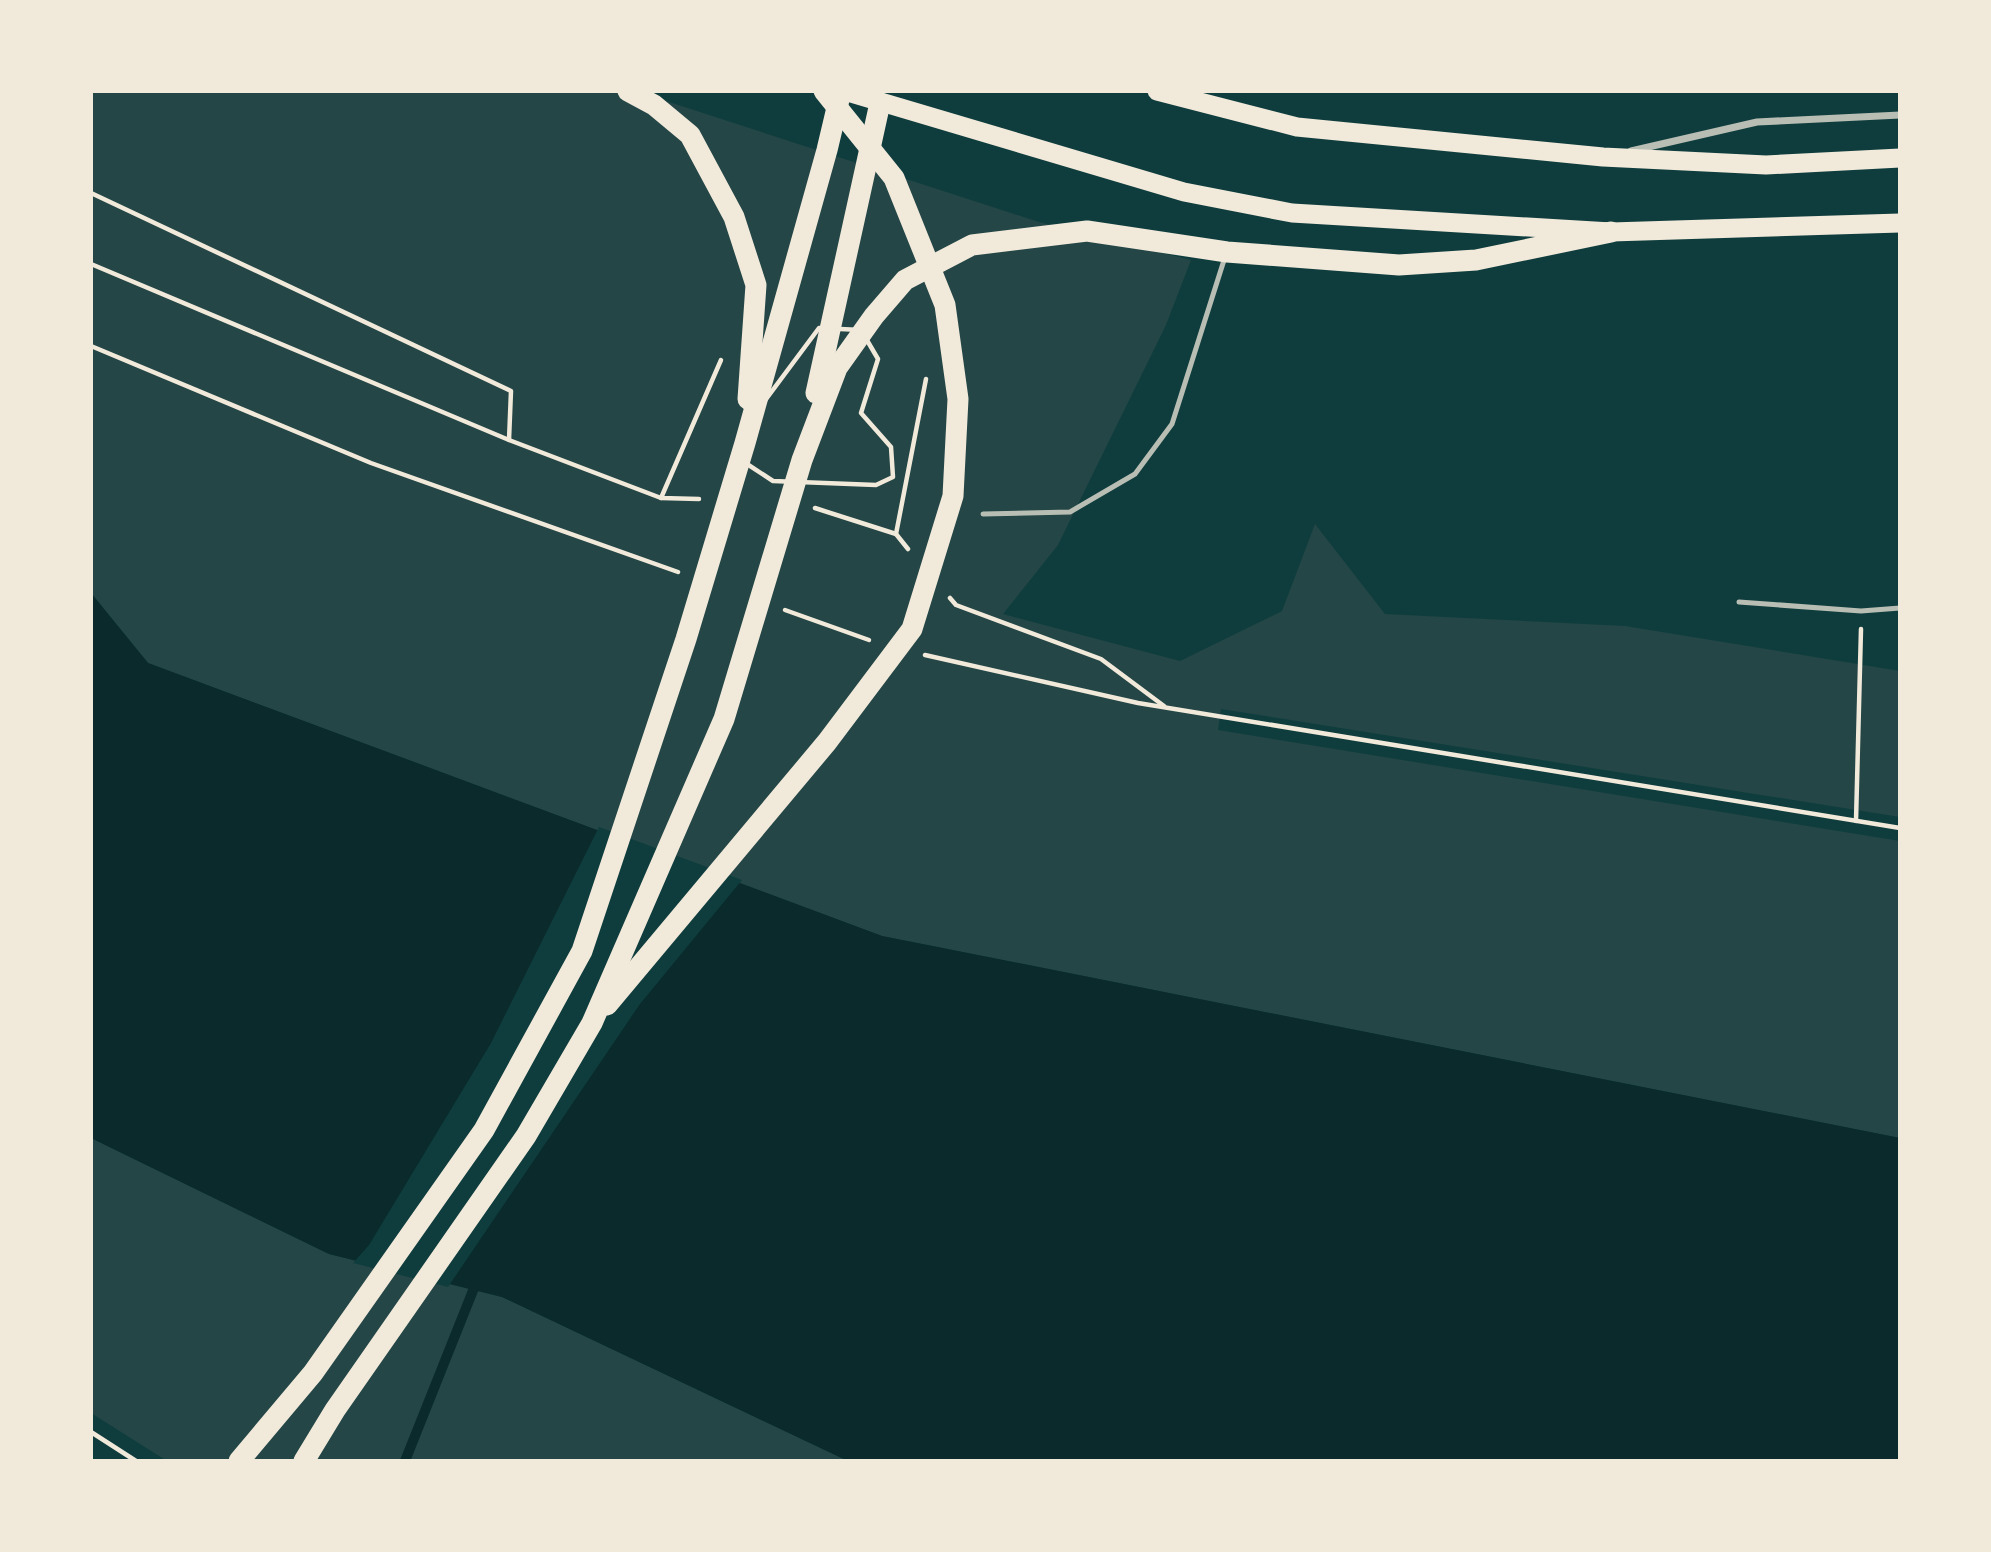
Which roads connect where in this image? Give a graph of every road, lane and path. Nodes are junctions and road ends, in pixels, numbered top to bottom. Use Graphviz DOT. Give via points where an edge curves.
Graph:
graph roads {
  1 [pos="628,91"];
  2 [pos="824,91"];
  3 [pos="842,91"];
  4 [pos="1157,91"];
  5 [pos="880,103"];
  6 [pos="1900,115"];
  7 [pos="1603,157"];
  8 [pos="1900,158"];
  9 [pos="91,193"];
  10 [pos="1900,223"];
  11 [pos="1611,232"];
  12 [pos="1227,251"];
  13 [pos="91,264"];
  14 [pos="91,346"];
  15 [pos="722,358"];
  16 [pos="928,367"];
  17 [pos="509,440"];
  18 [pos="745,443"];
  19 [pos="802,460"];
  20 [pos="893,477"];
  21 [pos="906,479"];
  22 [pos="661,498"];
  23 [pos="700,499"];
  24 [pos="803,505"];
  25 [pos="983,514"];
  26 [pos="896,534"];
  27 [pos="913,554"];
  28 [pos="684,575"];
  29 [pos="947,595"];
  30 [pos="1740,602"];
  31 [pos="772,606"];
  32 [pos="1900,608"];
  33 [pos="872,641"];
  34 [pos="924,655"];
  35 [pos="1860,657"];
  36 [pos="1165,706"];
  37 [pos="1856,821"];
  38 [pos="1900,828"];
  39 [pos="592,1023"];
  40 [pos="335,1410"];
  41 [pos="91,1432"];
  42 [pos="240,1457"];
  43 [pos="136,1461"];
  44 [pos="289,1461"];
  45 [pos="304,1461"];
  1 -- 18 [label="highway" via="690,135 734,217 756,285"];
  2 -- 39 [label="highway" via="894,178 946,305 958,399 953,496 912,629 827,743"];
  3 -- 5 [label="highway"];
  3 -- 18 [label="highway"];
  4 -- 7 [label="highway" via="1297,127"];
  5 -- 11 [label="highway" via="1184,192 1292,213"];
  5 -- 19 [label="highway"];
  6 -- 7 [label="street" via="1757,122"];
  7 -- 8 [label="highway" via="1766,165"];
  9 -- 17 [label="path" via="511,391"];
  10 -- 11 [label="highway"];
  11 -- 12 [label="highway" via="1476,260 1399,265"];
  12 -- 19 [label="highway" via="1087,231 972,244 905,280 874,316 837,368"];
  12 -- 25 [label="lane" via="1172,424 1135,474 1070,512"];
  13 -- 17 [label="path"];
  14 -- 28 [label="path" via="371,463"];
  15 -- 22 [label="path"];
  16 -- 21 [label="path"];
  17 -- 22 [label="path"];
  18 -- 42 [label="highway" via="686,639 582,951 484,1130 313,1373"];
  19 -- 39 [label="highway" via="724,719"];
  20 -- 21 [label="path"];
  21 -- 26 [label="path"];
  22 -- 23 [label="path"];
  24 -- 26 [label="path"];
  26 -- 27 [label="path"];
  29 -- 36 [label="path" via="956,605 1101,659"];
  30 -- 32 [label="lane" via="1861,611"];
  31 -- 33 [label="path"];
  34 -- 36 [label="path"];
  35 -- 37 [label="path"];
  36 -- 37 [label="path"];
  37 -- 38 [label="path"];
  39 -- 40 [label="highway" via="526,1136"];
  40 -- 44 [label="highway"];
  40 -- 45 [label="highway"];
  41 -- 43 [label="path"];
}
